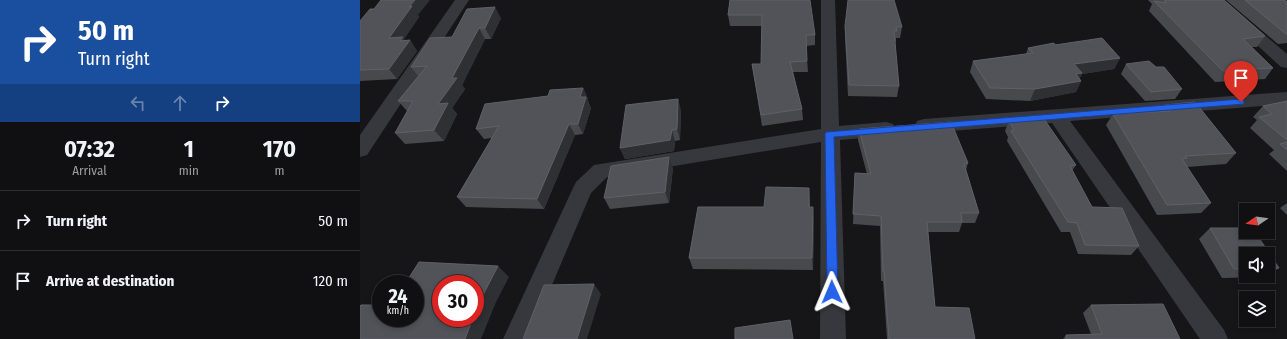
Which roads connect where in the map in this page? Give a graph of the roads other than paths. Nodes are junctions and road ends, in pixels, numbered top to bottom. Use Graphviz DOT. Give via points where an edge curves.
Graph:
graph roads {
  1 [pos="462,0"];
  2 [pos="828,0"];
  3 [pos="1215,0"];
  4 [pos="1287,63"];
  5 [pos="1287,98"];
  6 [pos="1056,115"];
  7 [pos="830,134"];
  8 [pos="360,150"];
  9 [pos="516,339"];
  10 [pos="833,339"];
  11 [pos="1215,339"];
  1 -- 8 [label="street"];
  2 -- 7 [label="street"];
  3 -- 4 [label="street"];
  5 -- 6 [label="street"];
  6 -- 7 [label="street"];
  6 -- 11 [label="street"];
  7 -- 9 [label="street" via="601,170 583,188"];
  7 -- 10 [label="street"];
}
